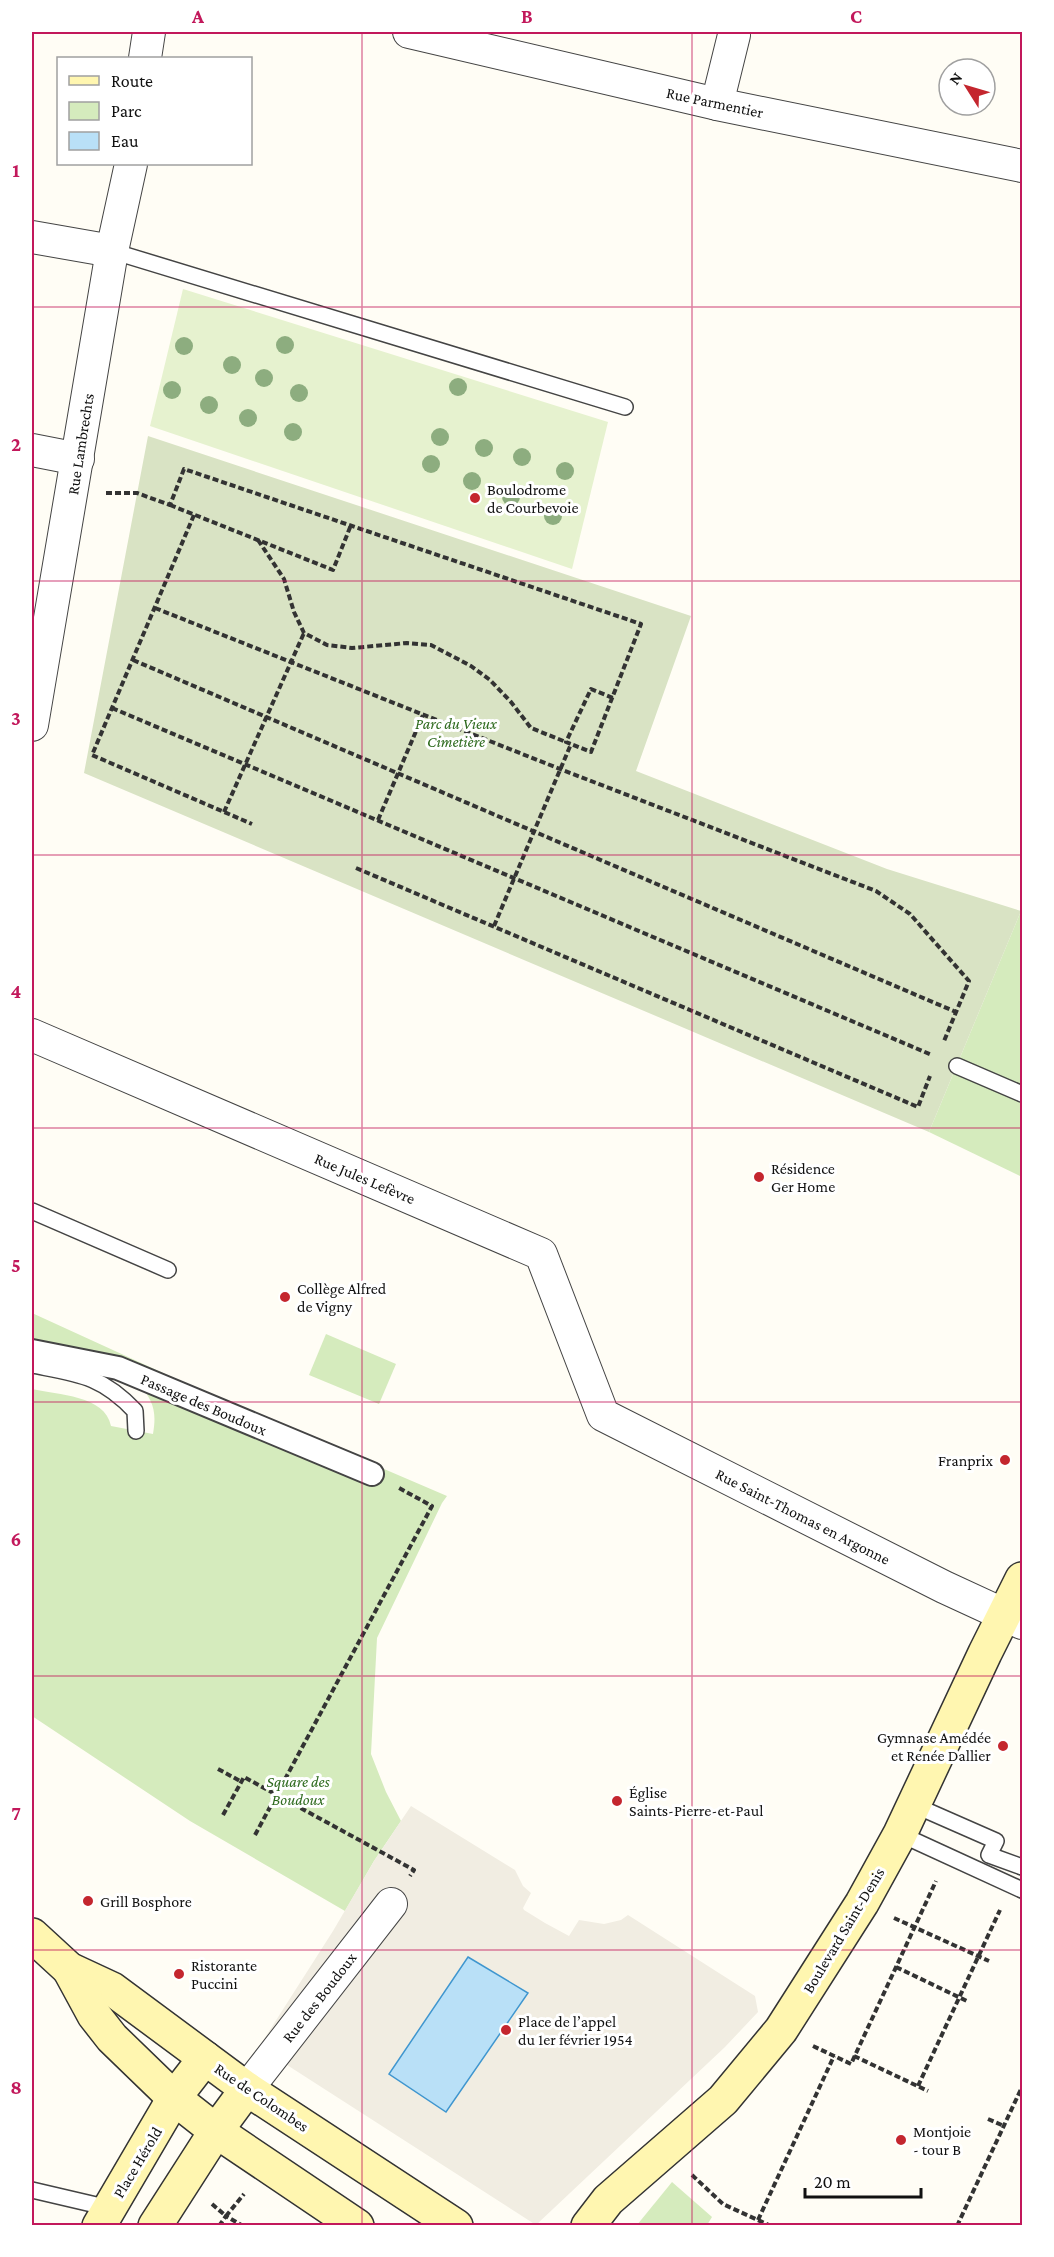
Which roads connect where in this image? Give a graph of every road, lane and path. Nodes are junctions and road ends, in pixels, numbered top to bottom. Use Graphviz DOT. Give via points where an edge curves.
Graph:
graph roads {
  1 [pos="149,32"];
  2 [pos="409,32"];
  3 [pos="734,35"];
  4 [pos="145,57"];
  5 [pos="717,104"];
  6 [pos="131,165"];
  7 [pos="1023,166"];
  8 [pos="32,237"];
  9 [pos="112,251"];
  10 [pos="625,407"];
  11 [pos="32,450"];
  12 [pos="78,459"];
  13 [pos="72,494"];
  14 [pos="170,505"];
  15 [pos="194,515"];
  16 [pos="351,525"];
  17 [pos="258,540"];
  18 [pos="154,608"];
  19 [pos="304,633"];
  20 [pos="133,660"];
  21 [pos="291,663"];
  22 [pos="613,698"];
  23 [pos="112,708"];
  24 [pos="423,715"];
  25 [pos="267,717"];
  26 [pos="32,725"];
  27 [pos="568,743"];
  28 [pos="246,765"];
  29 [pos="560,770"];
  30 [pos="398,773"];
  31 [pos="224,812"];
  32 [pos="378,820"];
  33 [pos="252,824"];
  34 [pos="533,831"];
  35 [pos="356,868"];
  36 [pos="513,878"];
  37 [pos="494,926"];
  38 [pos="969,981"];
  39 [pos="956,1012"];
  40 [pos="32,1035"];
  41 [pos="957,1066"];
  42 [pos="1023,1094"];
  43 [pos="918,1107"];
  44 [pos="32,1211"];
  45 [pos="168,1270"];
  46 [pos="32,1351"];
  47 [pos="32,1365"];
  48 [pos="603,1415"];
  49 [pos="136,1431"];
  50 [pos="372,1474"];
  51 [pos="1023,1579"];
  52 [pos="1013,1619"];
  53 [pos="218,1769"];
  54 [pos="242,1782"];
  55 [pos="276,1796"];
  56 [pos="914,1805"];
  57 [pos="223,1815"];
  58 [pos="900,1834"];
  59 [pos="255,1835"];
  60 [pos="381,1852"];
  61 [pos="1023,1867"];
  62 [pos="940,1873"];
  63 [pos="1017,1887"];
  64 [pos="862,1903"];
  65 [pos="391,1904"];
  66 [pos="914,1928"];
  67 [pos="32,1935"];
  68 [pos="979,1956"];
  69 [pos="989,1961"];
  70 [pos="896,1967"];
  71 [pos="69,1969"];
  72 [pos="959,1997"];
  73 [pos="969,2002"];
  74 [pos="834,2056"];
  75 [pos="854,2056"];
  76 [pos="205,2058"];
  77 [pos="851,2064"];
  78 [pos="918,2086"];
  79 [pos="1023,2087"];
  80 [pos="247,2090"];
  81 [pos="928,2091"];
  82 [pos="174,2098"];
  83 [pos="988,2119"];
  84 [pos="1004,2126"];
  85 [pos="216,2131"];
  86 [pos="665,2151"];
  87 [pos="32,2190"];
  88 [pos="247,2191"];
  89 [pos="205,2197"];
  90 [pos="226,2216"];
  91 [pos="104,2217"];
  92 [pos="759,2220"];
  93 [pos="155,2226"];
  94 [pos="219,2226"];
  95 [pos="243,2226"];
  96 [pos="357,2226"];
  97 [pos="456,2226"];
  98 [pos="588,2226"];
  99 [pos="771,2226"];
  100 [pos="957,2226"];
  1 -- 4 [label="street"];
  2 -- 5 [label="street, Rue Parmentier"];
  3 -- 5 [label="street"];
  5 -- 7 [label="street, Rue Parmentier"];
  6 -- 9 [label="street, Rue Lambrechts"];
  8 -- 9 [label="street"];
  9 -- 10 [label="lane"];
  9 -- 12 [label="street, Rue Lambrechts"];
  11 -- 12 [label="street"];
  12 -- 13 [label="street, Rue Lambrechts"];
  13 -- 14 [label="path" via="137,493"];
  13 -- 26 [label="street, Rue Lambrechts"];
  14 -- 15 [label="path"];
  14 -- 16 [label="path" via="184,469"];
  15 -- 17 [label="path"];
  15 -- 18 [label="path"];
  16 -- 17 [label="path" via="333,570"];
  16 -- 22 [label="path" via="641,624"];
  17 -- 19 [label="path" via="284,579"];
  18 -- 20 [label="path"];
  18 -- 21 [label="path"];
  19 -- 21 [label="path"];
  19 -- 27 [label="path" via="327,645 352,648 431,645 490,680 531,728"];
  20 -- 23 [label="path"];
  20 -- 25 [label="path"];
  21 -- 24 [label="path"];
  21 -- 25 [label="path"];
  22 -- 27 [label="path" via="591,689"];
  22 -- 27 [label="path" via="591,752"];
  23 -- 28 [label="path"];
  23 -- 31 [label="path" via="93,755"];
  24 -- 29 [label="path"];
  24 -- 30 [label="path"];
  25 -- 28 [label="path"];
  25 -- 30 [label="path"];
  27 -- 29 [label="path"];
  28 -- 31 [label="path"];
  28 -- 32 [label="path"];
  29 -- 34 [label="path"];
  29 -- 38 [label="path" via="876,891 910,914"];
  30 -- 32 [label="path"];
  30 -- 34 [label="path"];
  31 -- 33 [label="path"];
  32 -- 36 [label="path"];
  34 -- 36 [label="path"];
  34 -- 39 [label="path"];
  35 -- 37 [label="path"];
  36 -- 37 [label="path"];
  36 -- 41 [label="path"];
  37 -- 43 [label="path"];
  40 -- 48 [label="street, Rue Jules Lefèvre" via="541,1254"];
  41 -- 42 [label="lane"];
  44 -- 45 [label="lane"];
  46 -- 50 [label="street, Passage des Boudoux" via="118,1368"];
  47 -- 49 [label="lane" via="82,1374 110,1388 135,1411"];
  48 -- 52 [label="street, Rue Saint-Thomas en Argonne"];
  50 -- 55 [label="path" via="432,1506"];
  51 -- 52 [label="main road, Boulevard Saint-Denis"];
  52 -- 56 [label="main road, Boulevard Saint-Denis"];
  53 -- 54 [label="path"];
  54 -- 55 [label="path" via="244,1777"];
  54 -- 57 [label="path"];
  55 -- 59 [label="path"];
  55 -- 60 [label="path"];
  56 -- 58 [label="main road, Boulevard Saint-Denis"];
  56 -- 61 [label="lane" via="996,1841 989,1855"];
  58 -- 63 [label="lane"];
  58 -- 64 [label="main road, Boulevard Saint-Denis"];
  62 -- 66 [label="path"];
  63 -- 68 [label="path"];
  64 -- 66 [label="path"];
  64 -- 86 [label="main road, Boulevard Saint-Denis" via="781,2030 723,2100"];
  65 -- 80 [label="street, Rue des Boudoux"];
  66 -- 68 [label="path"];
  66 -- 70 [label="path"];
  67 -- 71 [label="main road, Rue de Colombes"];
  68 -- 69 [label="path"];
  68 -- 72 [label="path"];
  70 -- 72 [label="path"];
  70 -- 75 [label="path"];
  71 -- 76 [label="main road, Rue de Colombes" via="112,1989"];
  71 -- 82 [label="main road, Rue de Colombes" via="94,2015"];
  72 -- 73 [label="path"];
  72 -- 78 [label="path"];
  74 -- 92 [label="path"];
  75 -- 77 [label="path"];
  75 -- 78 [label="path"];
  76 -- 80 [label="main road, Rue de Colombes"];
  76 -- 82 [label="main road, Place Hérold"];
  78 -- 81 [label="path"];
  79 -- 84 [label="path"];
  80 -- 85 [label="main road"];
  80 -- 97 [label="main road, Rue de Colombes"];
  82 -- 85 [label="main road, Rue de Colombes"];
  82 -- 91 [label="main road, Place Hérold"];
  83 -- 84 [label="path"];
  84 -- 100 [label="path"];
  85 -- 93 [label="main road"];
  85 -- 96 [label="main road, Rue de Colombes"];
  86 -- 92 [label="path" via="723,2204"];
  86 -- 98 [label="main road, Boulevard Saint-Denis" via="608,2200"];
  87 -- 91 [label="lane"];
  88 -- 90 [label="path"];
  89 -- 90 [label="path"];
  90 -- 94 [label="path"];
  90 -- 95 [label="path"];
  92 -- 99 [label="path"];
}
